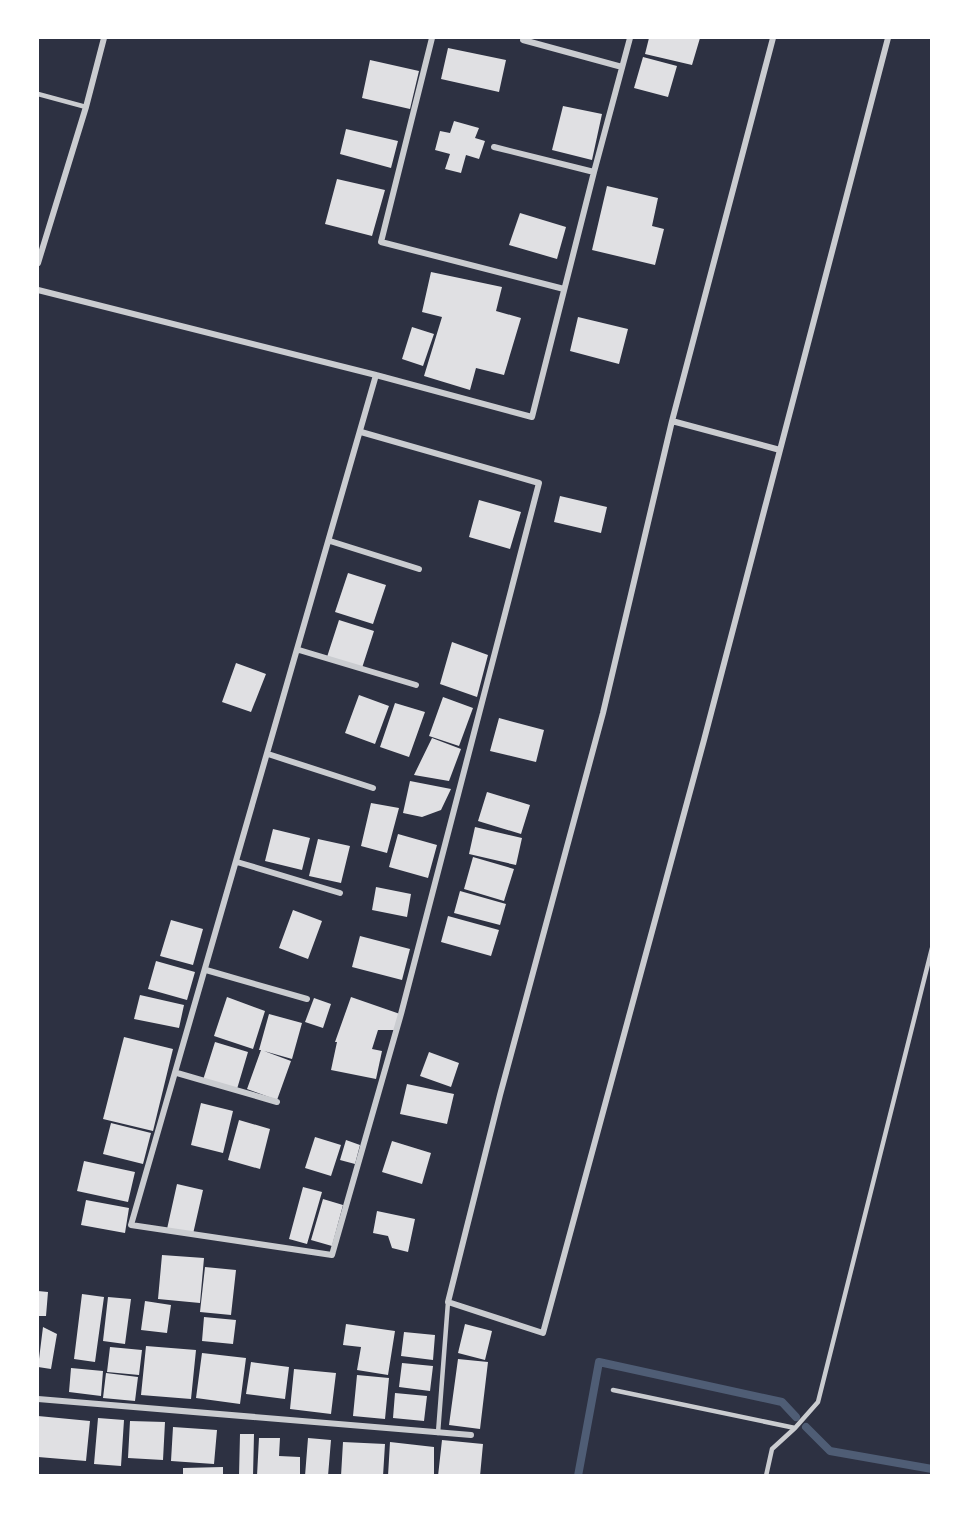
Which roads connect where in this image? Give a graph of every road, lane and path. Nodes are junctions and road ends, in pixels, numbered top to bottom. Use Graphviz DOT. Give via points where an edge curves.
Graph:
graph roads {
  1 [pos="104,38"];
  2 [pos="432,38"];
  3 [pos="630,38"];
  4 [pos="773,38"];
  5 [pos="888,38"];
  6 [pos="522,40"];
  7 [pos="622,67"];
  8 [pos="38,94"];
  9 [pos="86,107"];
  10 [pos="494,147"];
  11 [pos="594,172"];
  12 [pos="38,262"];
  13 [pos="564,289"];
  14 [pos="38,290"];
  15 [pos="376,375"];
  16 [pos="672,421"];
  17 [pos="361,432"];
  18 [pos="780,450"];
  19 [pos="330,541"];
  20 [pos="419,569"];
  21 [pos="299,650"];
  22 [pos="416,685"];
  23 [pos="268,754"];
  24 [pos="373,788"];
  25 [pos="237,862"];
  26 [pos="340,893"];
  27 [pos="932,948"];
  28 [pos="206,970"];
  29 [pos="307,999"];
  30 [pos="177,1073"];
  31 [pos="277,1102"];
  32 [pos="448,1302"];
  33 [pos="613,1390"];
  34 [pos="38,1399"];
  35 [pos="795,1428"];
  36 [pos="438,1433"];
  37 [pos="471,1435"];
  38 [pos="766,1476"];
  1 -- 9 [label="street"];
  2 -- 13 [label="street" via="381,242"];
  3 -- 7 [label="street"];
  4 -- 16 [label="street"];
  5 -- 18 [label="street"];
  6 -- 7 [label="street"];
  7 -- 11 [label="street"];
  8 -- 9 [label="lane"];
  9 -- 12 [label="street"];
  10 -- 11 [label="street"];
  11 -- 13 [label="street"];
  13 -- 15 [label="street" via="532,417"];
  14 -- 15 [label="street"];
  15 -- 17 [label="street"];
  16 -- 18 [label="street"];
  16 -- 32 [label="street" via="603,713"];
  17 -- 19 [label="street"];
  17 -- 30 [label="street" via="539,483 401,1014 332,1255 131,1225"];
  18 -- 32 [label="street" via="543,1333"];
  19 -- 20 [label="street"];
  19 -- 21 [label="street"];
  21 -- 22 [label="street"];
  21 -- 23 [label="street"];
  23 -- 24 [label="street"];
  23 -- 25 [label="street"];
  25 -- 26 [label="street"];
  25 -- 28 [label="street"];
  27 -- 35 [label="lane" via="818,1402"];
  28 -- 29 [label="street"];
  28 -- 30 [label="street"];
  30 -- 31 [label="street"];
  32 -- 36 [label="lane"];
  33 -- 35 [label="lane"];
  34 -- 36 [label="street"];
  35 -- 38 [label="lane" via="772,1449"];
  36 -- 37 [label="street"];
}
